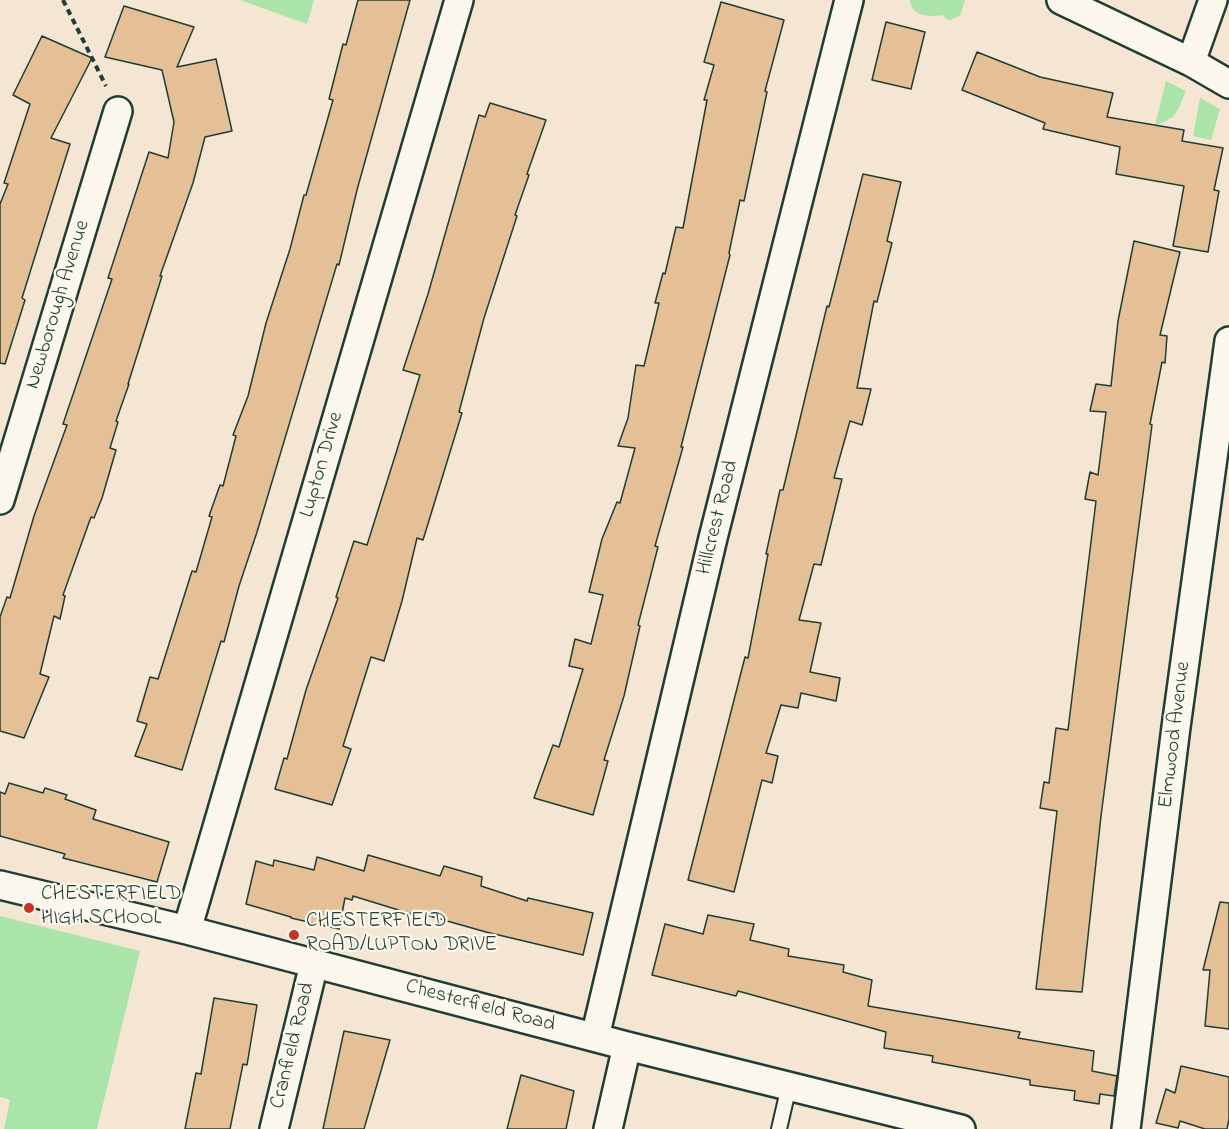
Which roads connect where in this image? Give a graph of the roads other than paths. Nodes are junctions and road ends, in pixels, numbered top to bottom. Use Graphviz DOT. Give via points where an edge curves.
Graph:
graph roads {
  1 [pos="459,0"];
  2 [pos="849,0"];
  3 [pos="1061,0"];
  4 [pos="1213,0"];
  5 [pos="1191,62"];
  6 [pos="1229,84"];
  7 [pos="118,111"];
  8 [pos="1229,342"];
  9 [pos="0,500"];
  10 [pos="0,885"];
  11 [pos="187,930"];
  12 [pos="314,964"];
  13 [pos="595,1037"];
  14 [pos="627,1046"];
  15 [pos="789,1086"];
  16 [pos="274,1129"];
  17 [pos="608,1129"];
  18 [pos="779,1129"];
  19 [pos="961,1129"];
  20 [pos="1126,1129"];
  1 -- 11 [label="street, Lupton Drive"];
  2 -- 13 [label="street, Hillcrest Road" via="713,538"];
  3 -- 5 [label="street"];
  4 -- 5 [label="street"];
  5 -- 6 [label="street"];
  7 -- 9 [label="street, Newborough Avenue"];
  8 -- 20 [label="street, Elmwood Avenue"];
  10 -- 11 [label="street, Chesterfield Road"];
  11 -- 12 [label="street, Chesterfield Road"];
  12 -- 13 [label="street, Chesterfield Road"];
  12 -- 16 [label="street, Cranfield Road"];
  13 -- 14 [label="street, Chesterfield Road"];
  14 -- 15 [label="street, Chesterfield Road"];
  14 -- 17 [label="street"];
  15 -- 18 [label="lane"];
  15 -- 19 [label="street, Chesterfield Road"];
}
